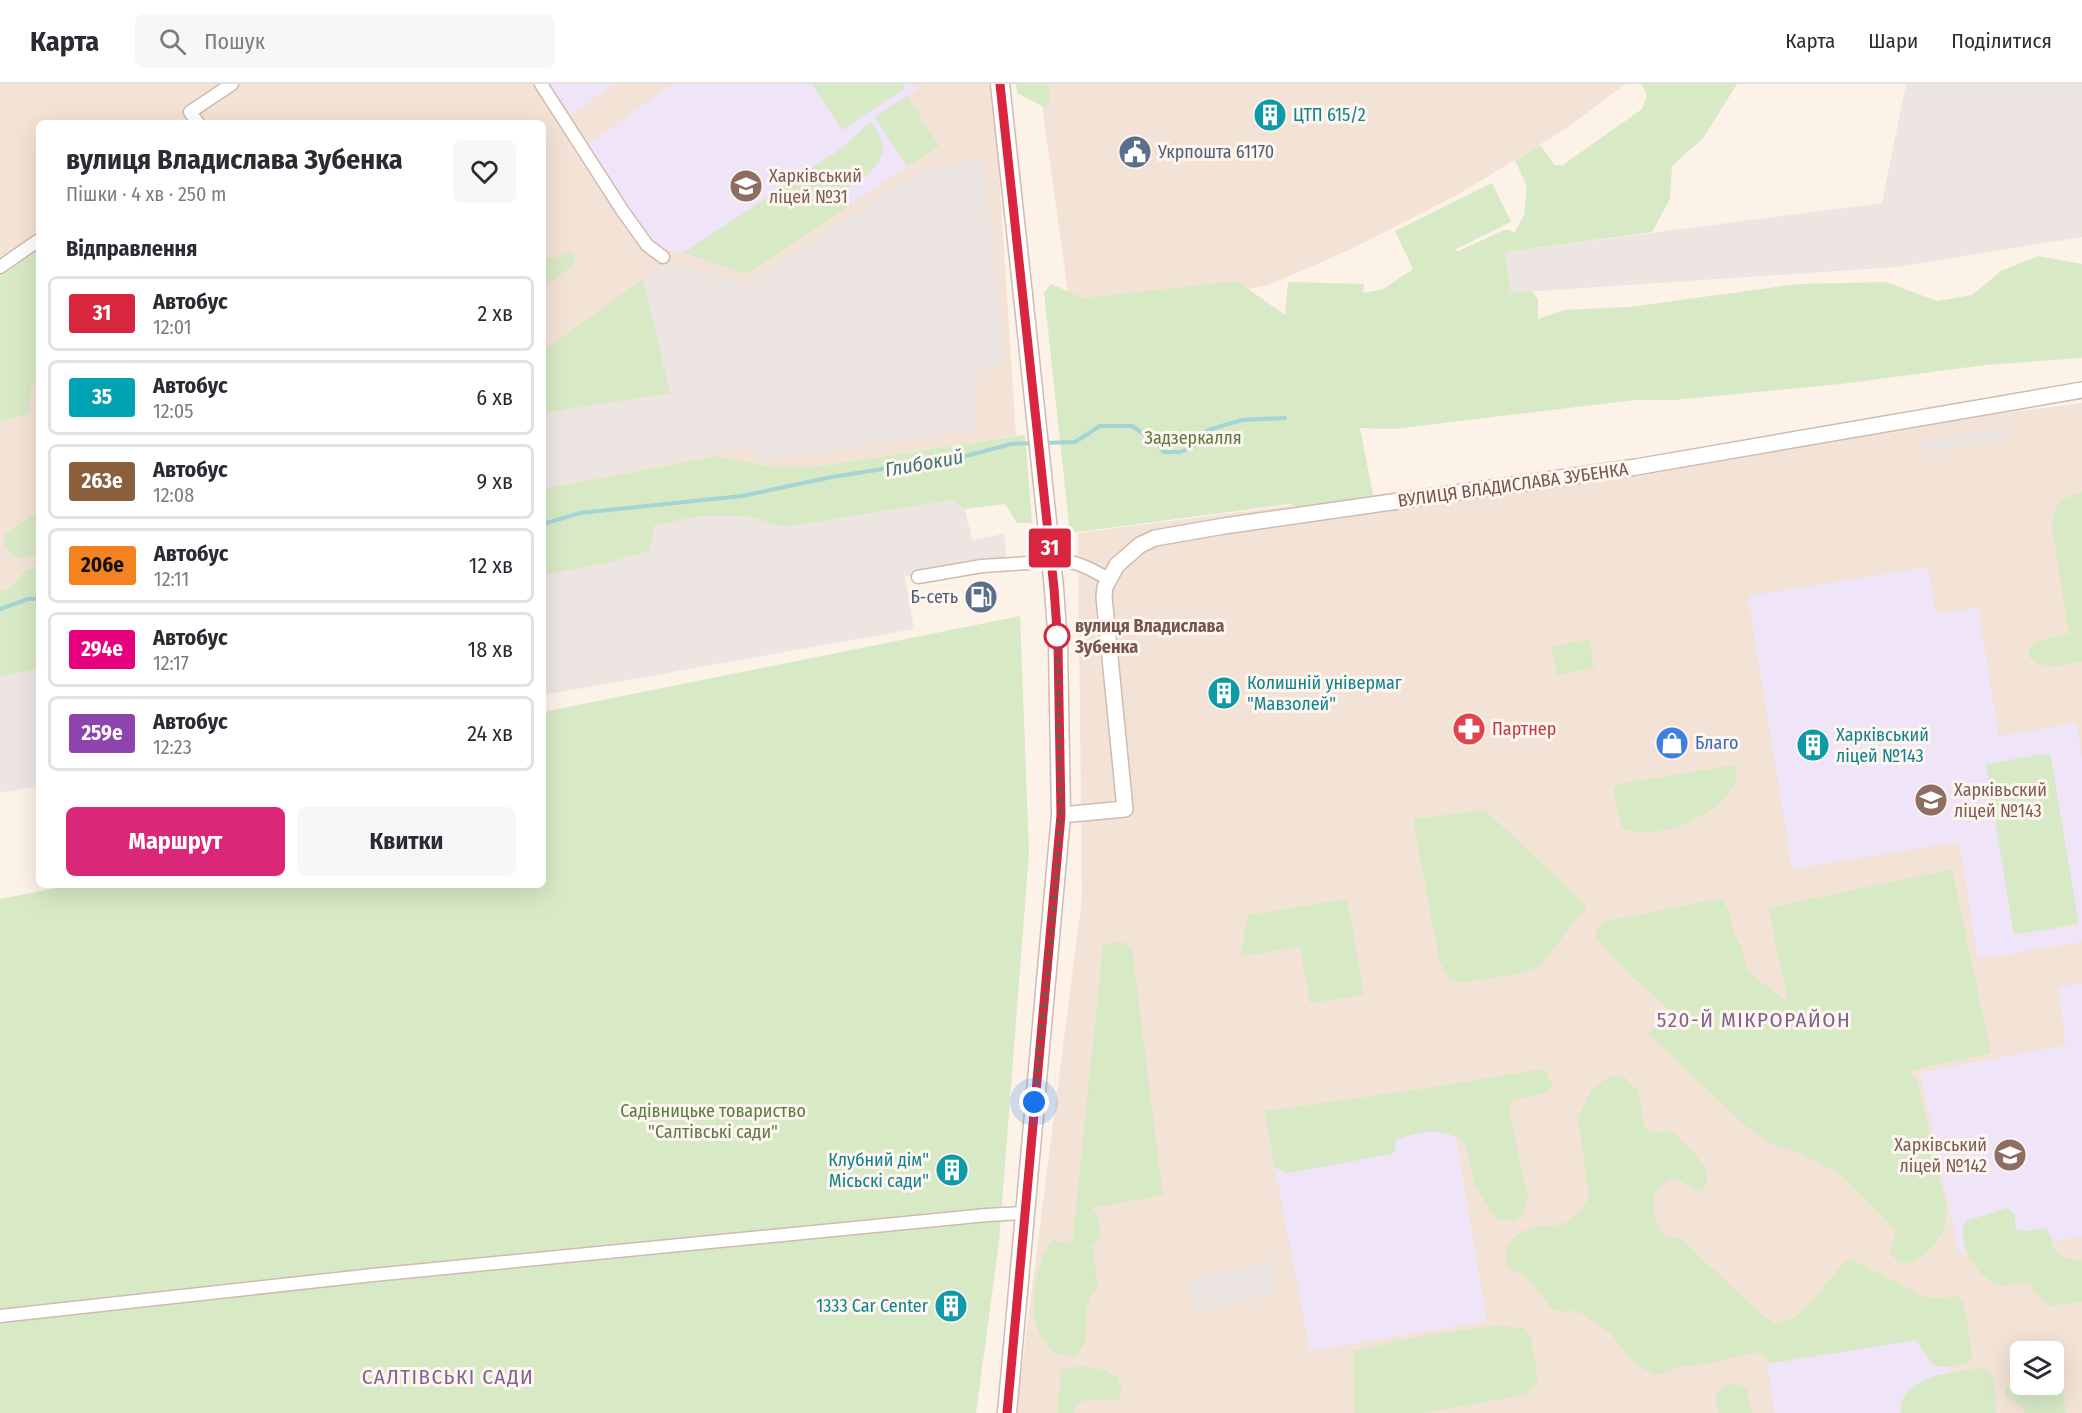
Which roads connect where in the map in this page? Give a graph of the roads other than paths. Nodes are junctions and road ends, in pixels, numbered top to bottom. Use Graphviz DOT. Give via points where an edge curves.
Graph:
graph roads {
  1 [pos="232,84"];
  2 [pos="541,84"];
  3 [pos="1000,84"];
  4 [pos="196,120"];
  5 [pos="36,242"];
  6 [pos="663,257"];
  7 [pos="0,267"];
  8 [pos="2082,390"];
  9 [pos="918,577"];
  10 [pos="1109,579"];
  11 [pos="1061,815"];
  12 [pos="1023,1213"];
  13 [pos="0,1317"];
  14 [pos="1006,1413"];
  1 -- 4 [label="street" via="190,112"];
  2 -- 6 [label="street" via="621,210 646,245"];
  3 -- 11 [label="main road, bridge" via="1054,588"];
  5 -- 7 [label="street"];
  8 -- 10 [label="street, ВУЛИЦЯ ВЛАДИСЛАВА ЗУБЕНКА" via="1636,467 1155,538 1128,554"];
  9 -- 10 [label="street" via="982,566 1060,561 1088,568"];
  10 -- 11 [label="street, ВУЛИЦЯ ВЛАДИСЛАВА ЗУБЕНКА" via="1104,608 1125,809"];
  11 -- 12 [label="main road"];
  12 -- 13 [label="street" via="373,1275"];
  12 -- 14 [label="main road"];
}
